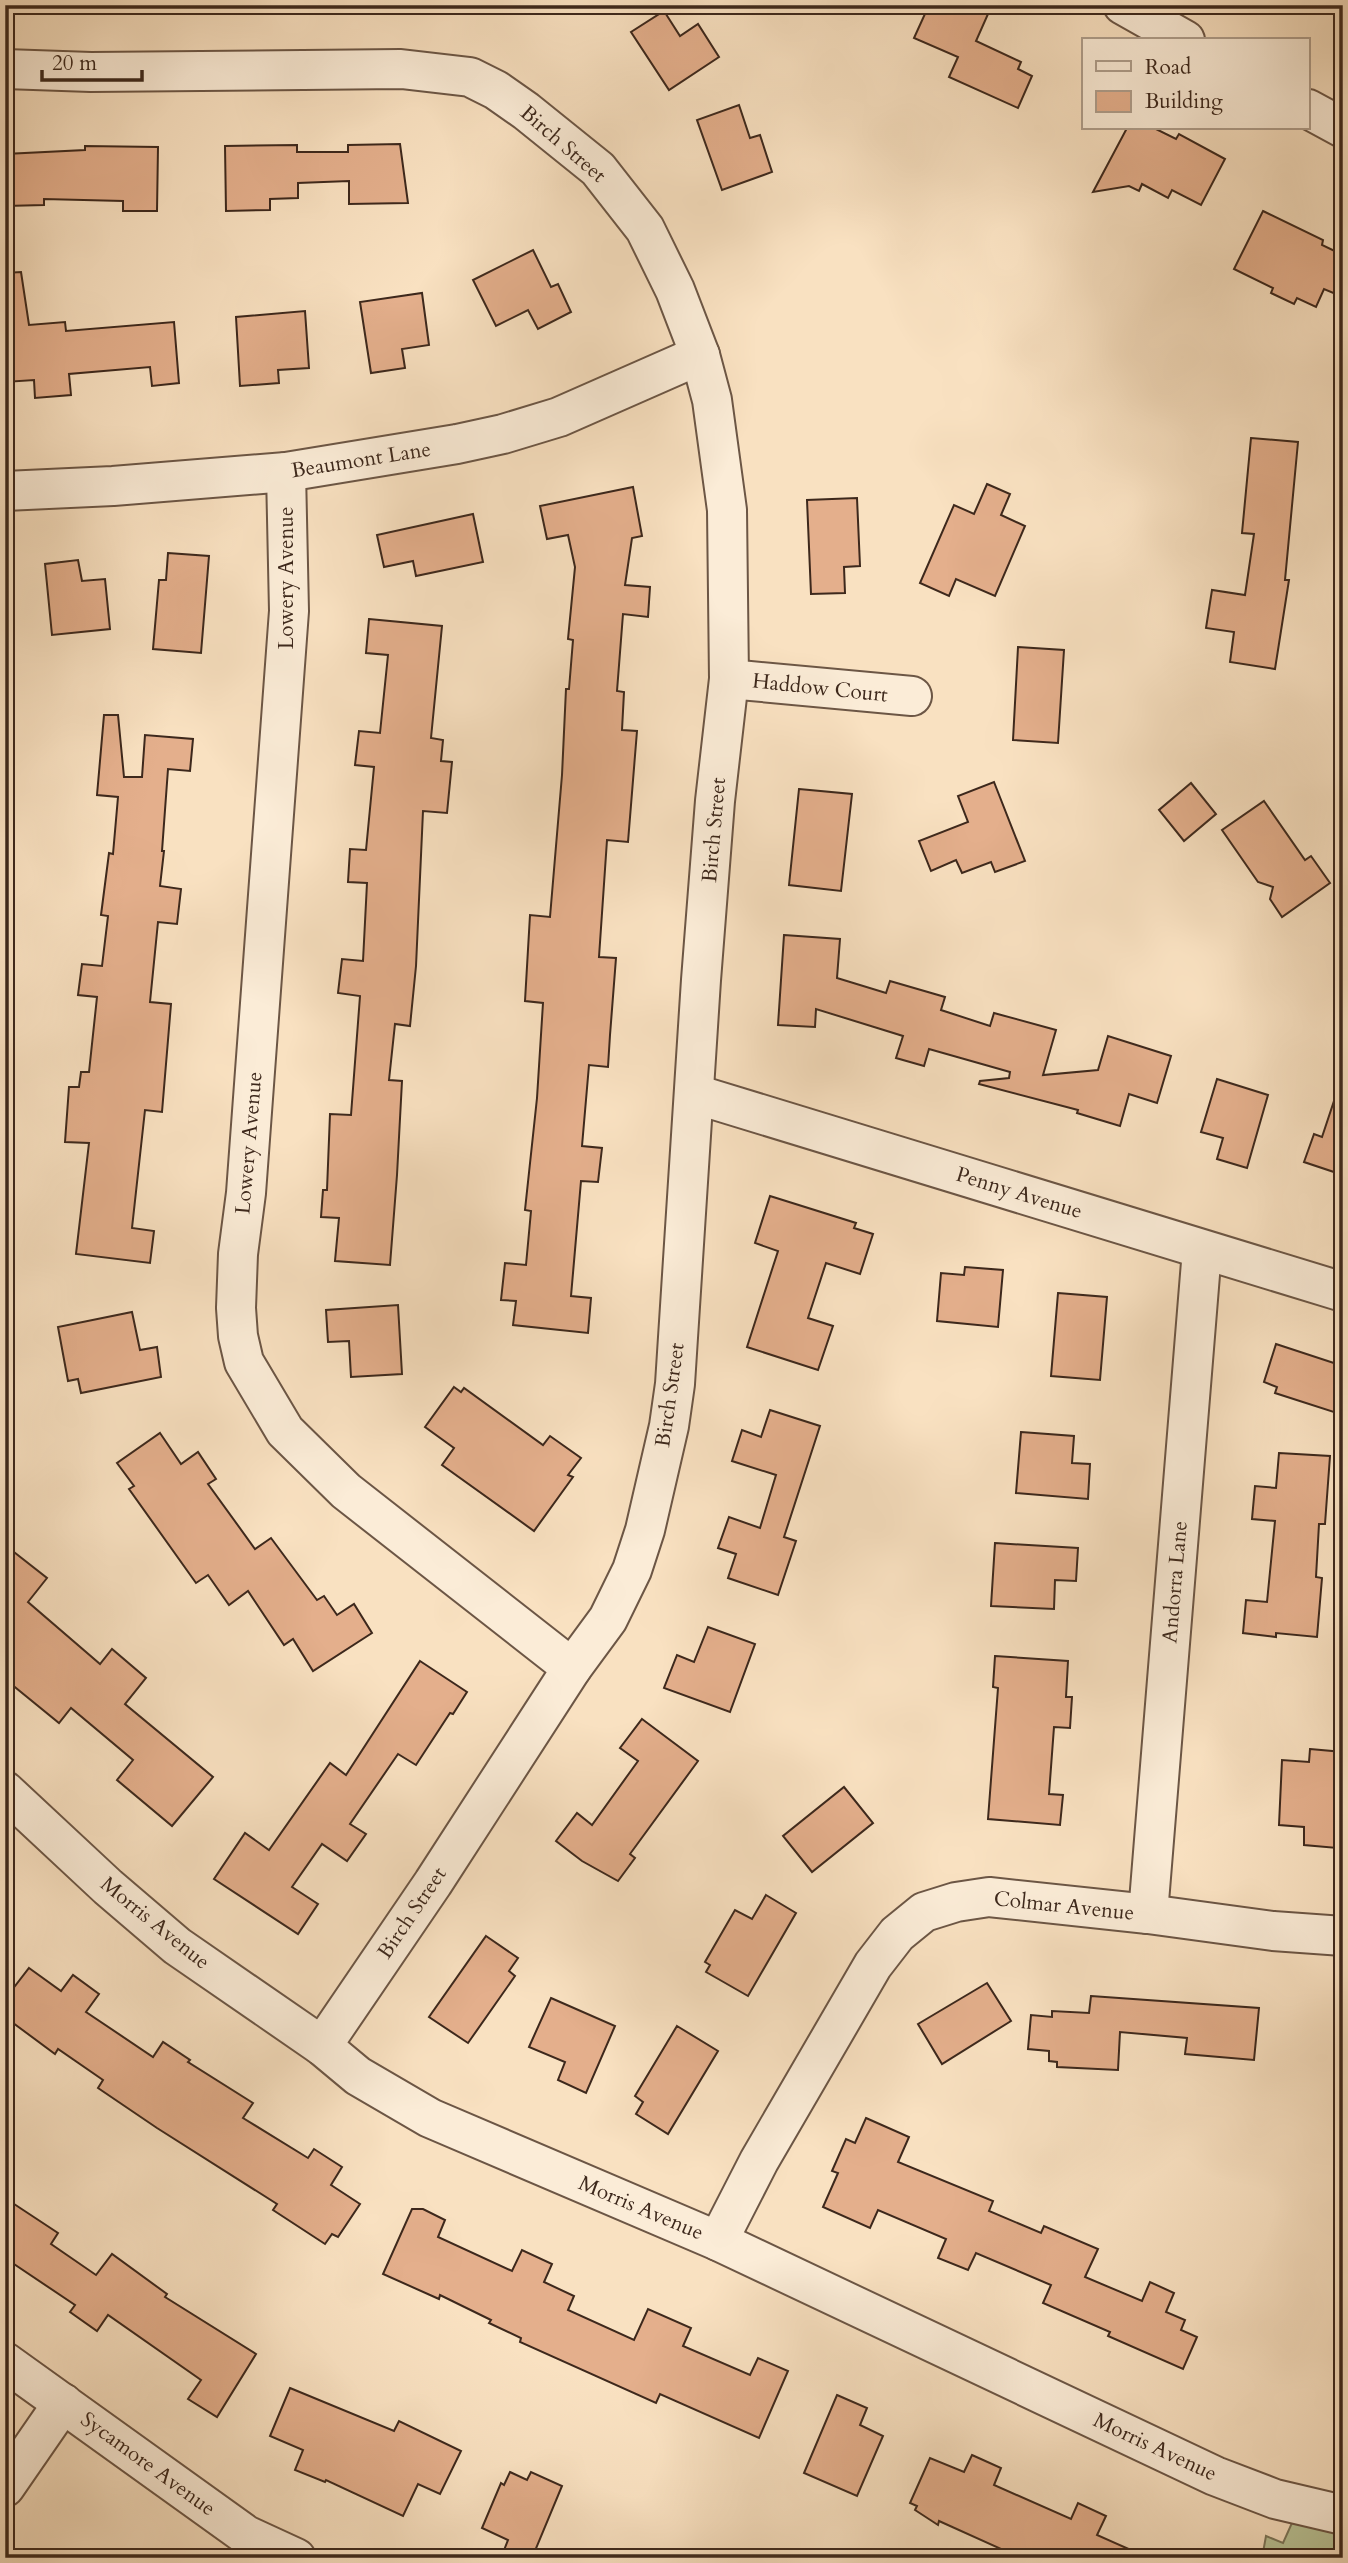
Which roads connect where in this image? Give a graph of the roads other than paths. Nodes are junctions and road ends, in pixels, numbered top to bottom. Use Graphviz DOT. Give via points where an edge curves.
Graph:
graph roads {
  1 [pos="1123,5"];
  2 [pos="1181,38"];
  3 [pos="5,69"];
  4 [pos="1310,110"];
  5 [pos="1343,128"];
  6 [pos="700,355"];
  7 [pos="286,472"];
  8 [pos="5,491"];
  9 [pos="729,679"];
  10 [pos="912,696"];
  11 [pos="695,1094"];
  12 [pos="1202,1250"];
  13 [pos="1343,1292"];
  14 [pos="572,1668"];
  15 [pos="5,1791"];
  16 [pos="1148,1914"];
  17 [pos="1343,1936"];
  18 [pos="322,2046"];
  19 [pos="718,2241"];
  20 [pos="5,2362"];
  21 [pos="62,2403"];
  22 [pos="5,2487"];
  23 [pos="1343,2515"];
  24 [pos="296,2558"];
  1 -- 2 [label="street"];
  3 -- 6 [label="street, Birch Street" via="401,69 470,77 526,111 598,169 645,229"];
  4 -- 5 [label="street"];
  6 -- 7 [label="street, Beaumont Lane" via="559,417 503,434"];
  6 -- 9 [label="street, Birch Street" via="712,400 727,510"];
  7 -- 8 [label="street, Beaumont Lane"];
  7 -- 14 [label="street, Lowery Avenue" via="289,611 236,1308 244,1362 285,1431 346,1491"];
  9 -- 10 [label="street, Haddow Court"];
  9 -- 11 [label="street, Birch Street" via="715,801"];
  11 -- 12 [label="street, Penny Avenue"];
  11 -- 14 [label="street, Birch Street" via="676,1384 669,1426 632,1570 608,1619"];
  12 -- 13 [label="street, Penny Avenue"];
  12 -- 16 [label="street, Andorra Lane"];
  14 -- 18 [label="street, Birch Street"];
  15 -- 18 [label="street, Morris Avenue" via="177,1946"];
  16 -- 17 [label="street, Colmar Avenue"];
  16 -- 19 [label="street, Colmar Avenue" via="989,1898 923,1912 897,1934 873,1965"];
  18 -- 19 [label="street, Morris Avenue" via="358,2076 430,2118"];
  19 -- 23 [label="street, Morris Avenue" via="1215,2476 1275,2499"];
  20 -- 21 [label="street, Sycamore Avenue"];
  21 -- 22 [label="street"];
  21 -- 24 [label="street, Sycamore Avenue" via="246,2535"];
}
